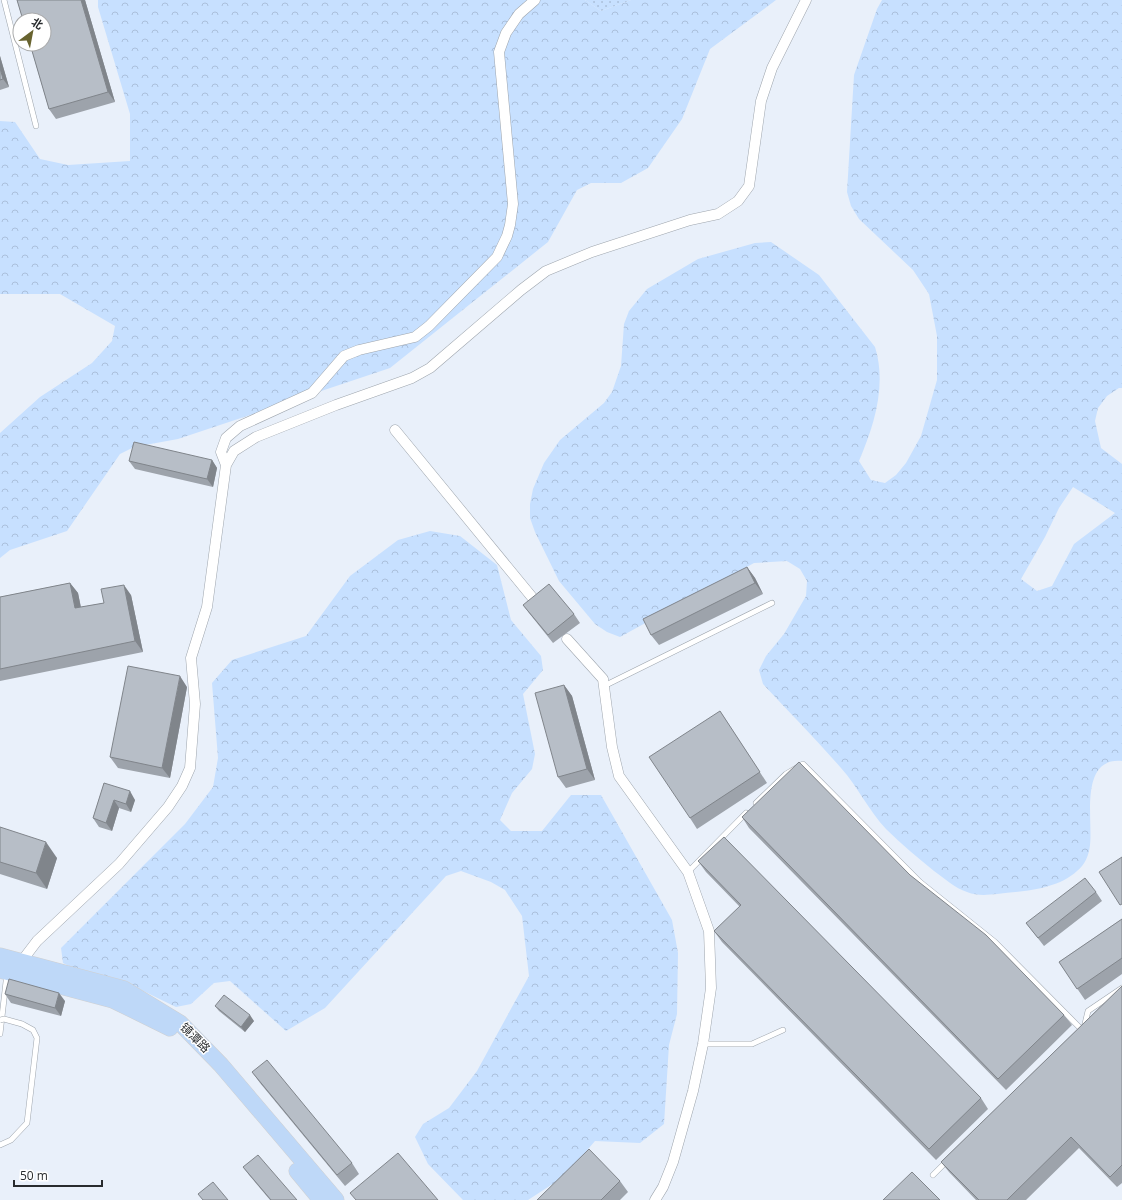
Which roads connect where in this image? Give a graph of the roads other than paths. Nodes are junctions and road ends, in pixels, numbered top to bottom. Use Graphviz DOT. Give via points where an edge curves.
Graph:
graph roads {
  1 [pos="4,0"];
  2 [pos="534,0"];
  3 [pos="806,0"];
  4 [pos="36,126"];
  5 [pos="395,430"];
  6 [pos="226,465"];
  7 [pos="536,602"];
  8 [pos="772,603"];
  9 [pos="567,639"];
  10 [pos="604,686"];
  11 [pos="688,872"];
  12 [pos="0,956"];
  13 [pos="21,962"];
  14 [pos="3,971"];
  15 [pos="1122,988"];
  16 [pos="0,1020"];
  17 [pos="783,1030"];
  18 [pos="1083,1031"];
  19 [pos="0,1034"];
  20 [pos="1078,1036"];
  21 [pos="703,1044"];
  22 [pos="0,1145"];
  23 [pos="955,1154"];
  24 [pos="933,1175"];
  25 [pos="321,1200"];
  26 [pos="336,1200"];
  27 [pos="655,1200"];
  1 -- 4 [label="lane"];
  2 -- 6 [label="street" via="519,14 498,52 513,204 507,236 497,257 415,337 344,356 312,393 240,426 226,438 221,452"];
  3 -- 6 [label="street" via="772,68 761,101 749,186 738,201 718,214 690,220 592,252 546,271 520,290 430,368 412,378 256,437 234,451"];
  5 -- 7 [label="street"];
  6 -- 13 [label="street" via="207,607 191,658 195,704 190,768 168,807 119,864 37,941"];
  8 -- 10 [label="lane"];
  9 -- 10 [label="street" via="603,679"];
  10 -- 11 [label="street" via="612,747 619,776"];
  11 -- 18 [label="lane" via="786,774 804,764 920,882 995,942"];
  11 -- 21 [label="street" via="709,931 711,988"];
  12 -- 13 [label="main road, 镜潭路"];
  13 -- 26 [label="main road, 镜潭路" via="124,989 180,1023 221,1065"];
  14 -- 19 [label="lane"];
  14 -- 25 [label="main road, 镜潭路" via="113,1000 172,1028 214,1070"];
  15 -- 18 [label="lane" via="1088,1011"];
  16 -- 22 [label="lane, bridge" via="22,1024 33,1030 37,1038 27,1123 11,1140"];
  17 -- 21 [label="lane" via="752,1044"];
  18 -- 20 [label="lane"];
  21 -- 27 [label="street" via="673,1162"];
  23 -- 24 [label="lane"];
}
